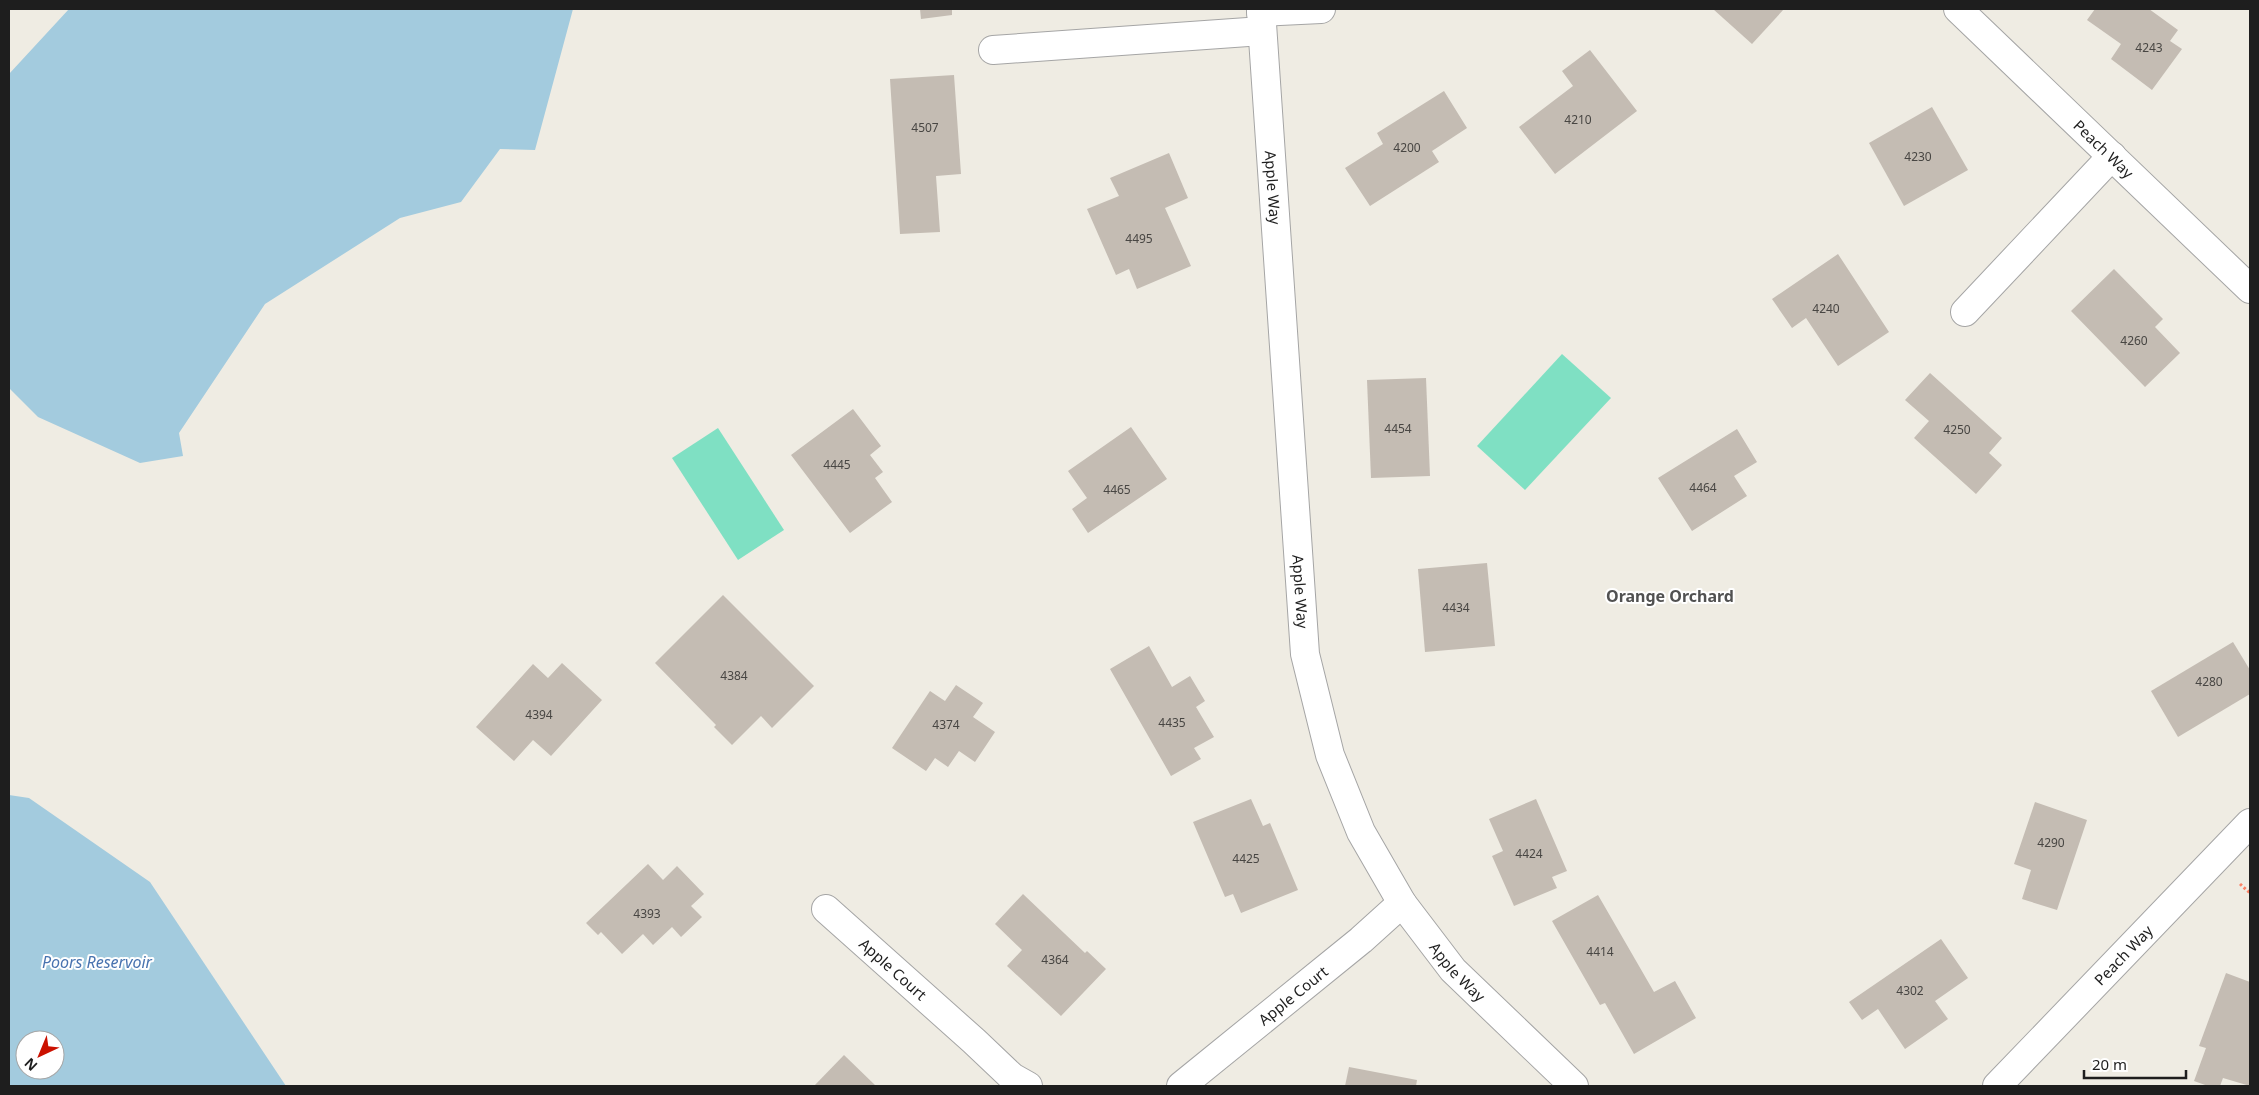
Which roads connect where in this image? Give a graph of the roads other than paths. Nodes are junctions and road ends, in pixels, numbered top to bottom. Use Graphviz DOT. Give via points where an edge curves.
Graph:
graph roads {
  1 [pos="1321,9"];
  2 [pos="1958,9"];
  3 [pos="1261,17"];
  4 [pos="993,50"];
  5 [pos="2112,156"];
  6 [pos="2250,289"];
  7 [pos="1964,312"];
  8 [pos="2250,823"];
  9 [pos="1402,903"];
  10 [pos="826,909"];
  11 [pos="1028,1086"];
  12 [pos="1180,1086"];
  13 [pos="1574,1086"];
  14 [pos="1997,1086"];
  1 -- 3 [label="street"];
  2 -- 5 [label="street, Peach Way"];
  3 -- 4 [label="street"];
  3 -- 9 [label="street, Apple Way" via="1305,654 1330,755 1361,832"];
  5 -- 6 [label="street, Peach Way"];
  5 -- 7 [label="street"];
  8 -- 14 [label="street, Peach Way"];
  9 -- 12 [label="street, Apple Court"];
  9 -- 13 [label="street, Apple Way" via="1453,970"];
  10 -- 11 [label="street, Apple Court" via="1012,1077"];
}
